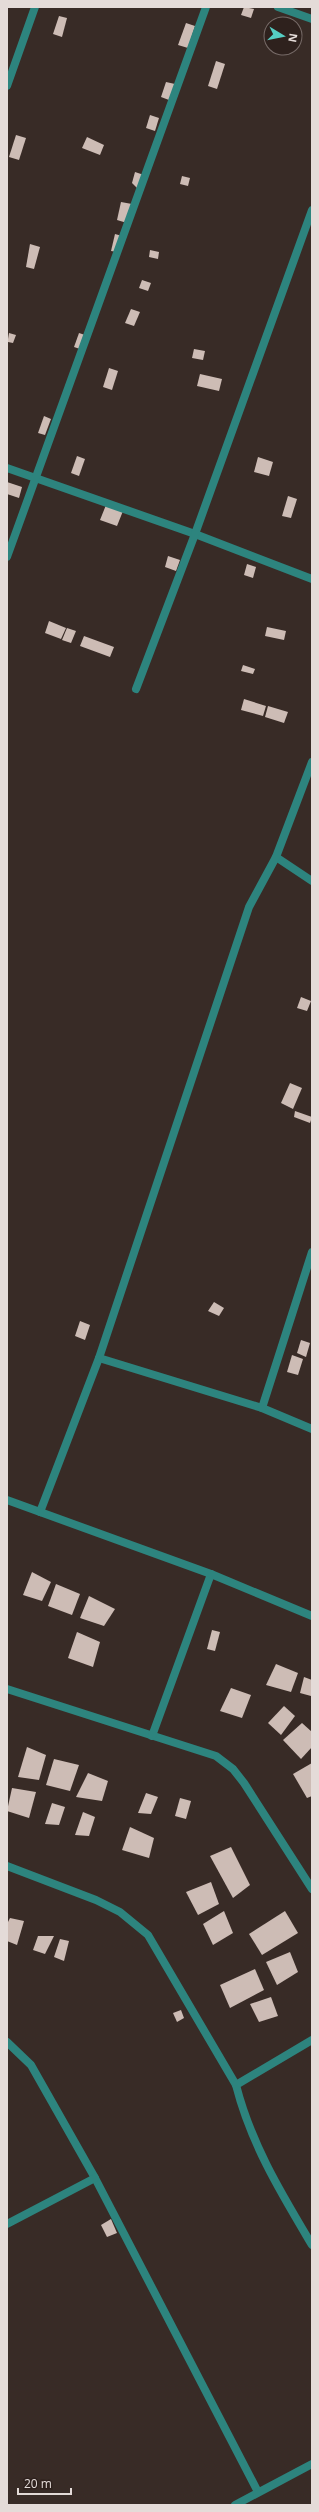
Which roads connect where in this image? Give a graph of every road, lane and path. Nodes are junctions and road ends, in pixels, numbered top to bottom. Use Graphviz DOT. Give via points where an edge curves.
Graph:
graph roads {
  1 [pos="35,7"];
  2 [pos="206,7"];
  3 [pos="278,7"];
  4 [pos="312,19"];
  5 [pos="7,86"];
  6 [pos="312,210"];
  7 [pos="7,468"];
  8 [pos="36,478"];
  9 [pos="195,534"];
  10 [pos="7,557"];
  11 [pos="312,579"];
  12 [pos="136,689"];
  13 [pos="312,762"];
  14 [pos="276,857"];
  15 [pos="312,881"];
  16 [pos="312,1252"];
  17 [pos="99,1358"];
  18 [pos="262,1408"];
  19 [pos="312,1428"];
  20 [pos="7,1500"];
  21 [pos="40,1512"];
  22 [pos="211,1574"];
  23 [pos="312,1616"];
  24 [pos="7,1689"];
  25 [pos="152,1736"];
  26 [pos="7,1866"];
  27 [pos="312,1889"];
  28 [pos="312,2040"];
  29 [pos="7,2042"];
  30 [pos="236,2085"];
  31 [pos="95,2178"];
  32 [pos="7,2224"];
  33 [pos="312,2245"];
  34 [pos="312,2464"];
  35 [pos="258,2492"];
  36 [pos="235,2505"];
  1 -- 5 [label="street"];
  2 -- 8 [label="street"];
  3 -- 4 [label="street"];
  6 -- 9 [label="street"];
  7 -- 8 [label="street"];
  8 -- 9 [label="street"];
  8 -- 10 [label="street"];
  9 -- 11 [label="street"];
  9 -- 12 [label="street"];
  13 -- 14 [label="street"];
  14 -- 15 [label="street"];
  14 -- 17 [label="street" via="248,907"];
  16 -- 18 [label="street"];
  17 -- 18 [label="street"];
  17 -- 21 [label="street"];
  18 -- 19 [label="street"];
  20 -- 21 [label="street"];
  21 -- 22 [label="street"];
  22 -- 23 [label="street"];
  22 -- 25 [label="street"];
  24 -- 25 [label="street"];
  25 -- 27 [label="street" via="216,1756 233,1769"];
  26 -- 30 [label="street" via="96,1900 120,1912 148,1935"];
  28 -- 30 [label="street"];
  29 -- 31 [label="street" via="31,2065"];
  30 -- 33 [label="street" via="244,2118 268,2170"];
  31 -- 32 [label="street"];
  31 -- 35 [label="street"];
  34 -- 35 [label="street"];
  35 -- 36 [label="street"];
}
